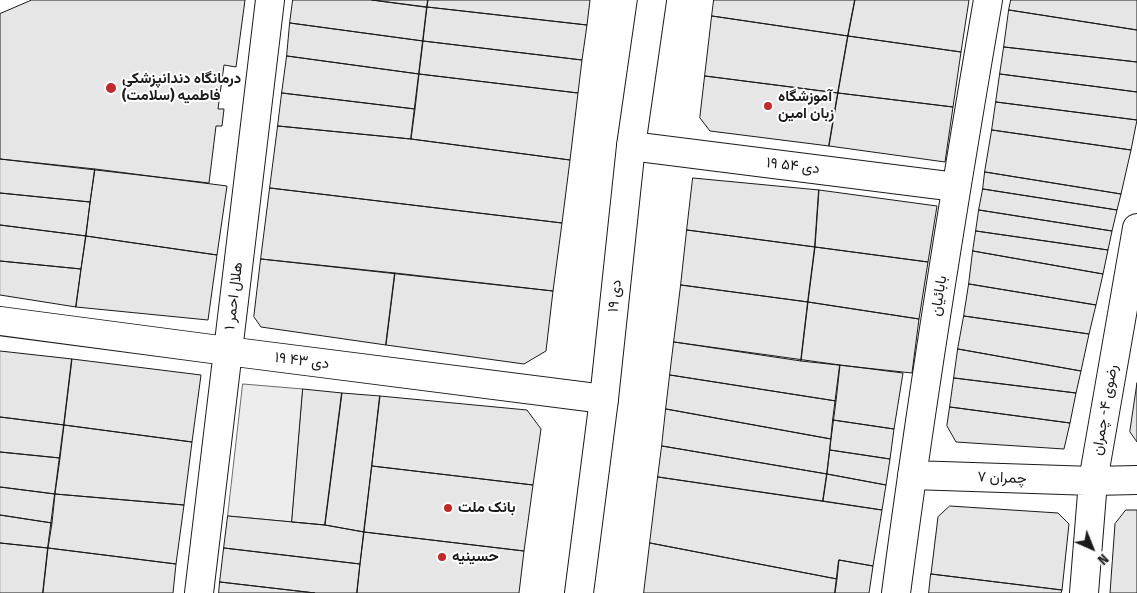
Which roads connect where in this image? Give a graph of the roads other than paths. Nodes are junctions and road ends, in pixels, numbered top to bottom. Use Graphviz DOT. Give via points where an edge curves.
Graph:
graph roads {
  1 [pos="270,0"];
  2 [pos="652,0"];
  3 [pos="988,0"];
  4 [pos="631,146"];
  5 [pos="956,186"];
  6 [pos="1137,228"];
  7 [pos="0,321"];
  8 [pos="227,351"];
  9 [pos="604,399"];
  10 [pos="912,475"];
  11 [pos="1137,480"];
  12 [pos="1093,481"];
  13 [pos="199,593"];
  14 [pos="579,593"];
  15 [pos="896,593"];
  16 [pos="1084,593"];
  1 -- 8 [label="street, هلال احمر ۱"];
  2 -- 4 [label="street, ۱۹ دی"];
  3 -- 5 [label="street, بابائیان"];
  4 -- 5 [label="street, ۱۹ دی ۵۴"];
  4 -- 9 [label="street, ۱۹ دی"];
  5 -- 10 [label="street, بابائیان"];
  6 -- 12 [label="street, رضوی ۴- چمران"];
  7 -- 8 [label="street, ۱۹ دی ۴۳"];
  8 -- 9 [label="street, ۱۹ دی ۴۳"];
  8 -- 13 [label="street, هلال احمر ۱"];
  9 -- 14 [label="street, ۱۹ دی"];
  10 -- 12 [label="street, چمران ۷"];
  10 -- 15 [label="street, بابائیان"];
  11 -- 12 [label="street, چمران ۷"];
  12 -- 16 [label="street, رضوی ۴- چمران"];
}
